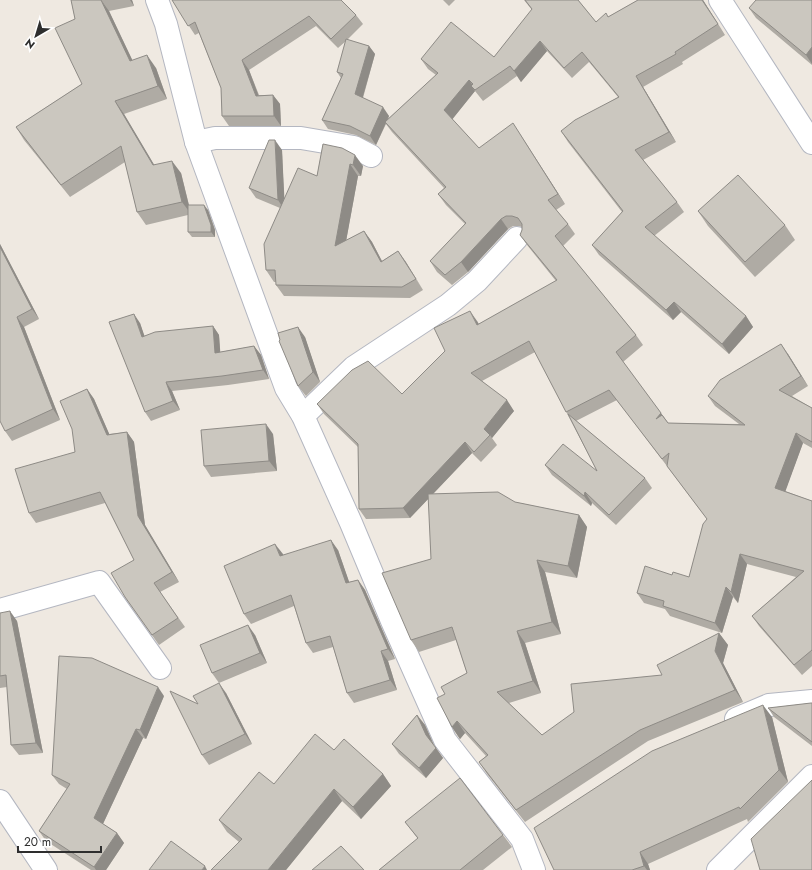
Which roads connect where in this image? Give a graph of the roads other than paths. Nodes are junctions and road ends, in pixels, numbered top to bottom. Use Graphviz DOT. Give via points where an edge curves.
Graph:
graph roads {
  1 [pos="157,0"];
  2 [pos="720,0"];
  3 [pos="196,142"];
  4 [pos="812,143"];
  5 [pos="371,156"];
  6 [pos="517,238"];
  7 [pos="303,416"];
  8 [pos="0,610"];
  9 [pos="160,668"];
  10 [pos="812,701"];
  11 [pos="719,726"];
  12 [pos="812,776"];
  13 [pos="0,801"];
  14 [pos="542,826"];
  15 [pos="522,839"];
  16 [pos="46,870"];
  17 [pos="534,870"];
  18 [pos="718,870"];
  1 -- 3 [label="street" via="166,24"];
  2 -- 4 [label="street"];
  3 -- 5 [label="street" via="215,138 301,138 354,147"];
  3 -- 7 [label="street" via="286,388"];
  6 -- 7 [label="street" via="477,281 448,305 354,367"];
  7 -- 15 [label="street" via="445,740"];
  8 -- 9 [label="street" via="99,582"];
  10 -- 11 [label="street" via="768,706"];
  12 -- 18 [label="street"];
  13 -- 16 [label="street"];
  14 -- 15 [label="street"];
  15 -- 17 [label="street"];
}
